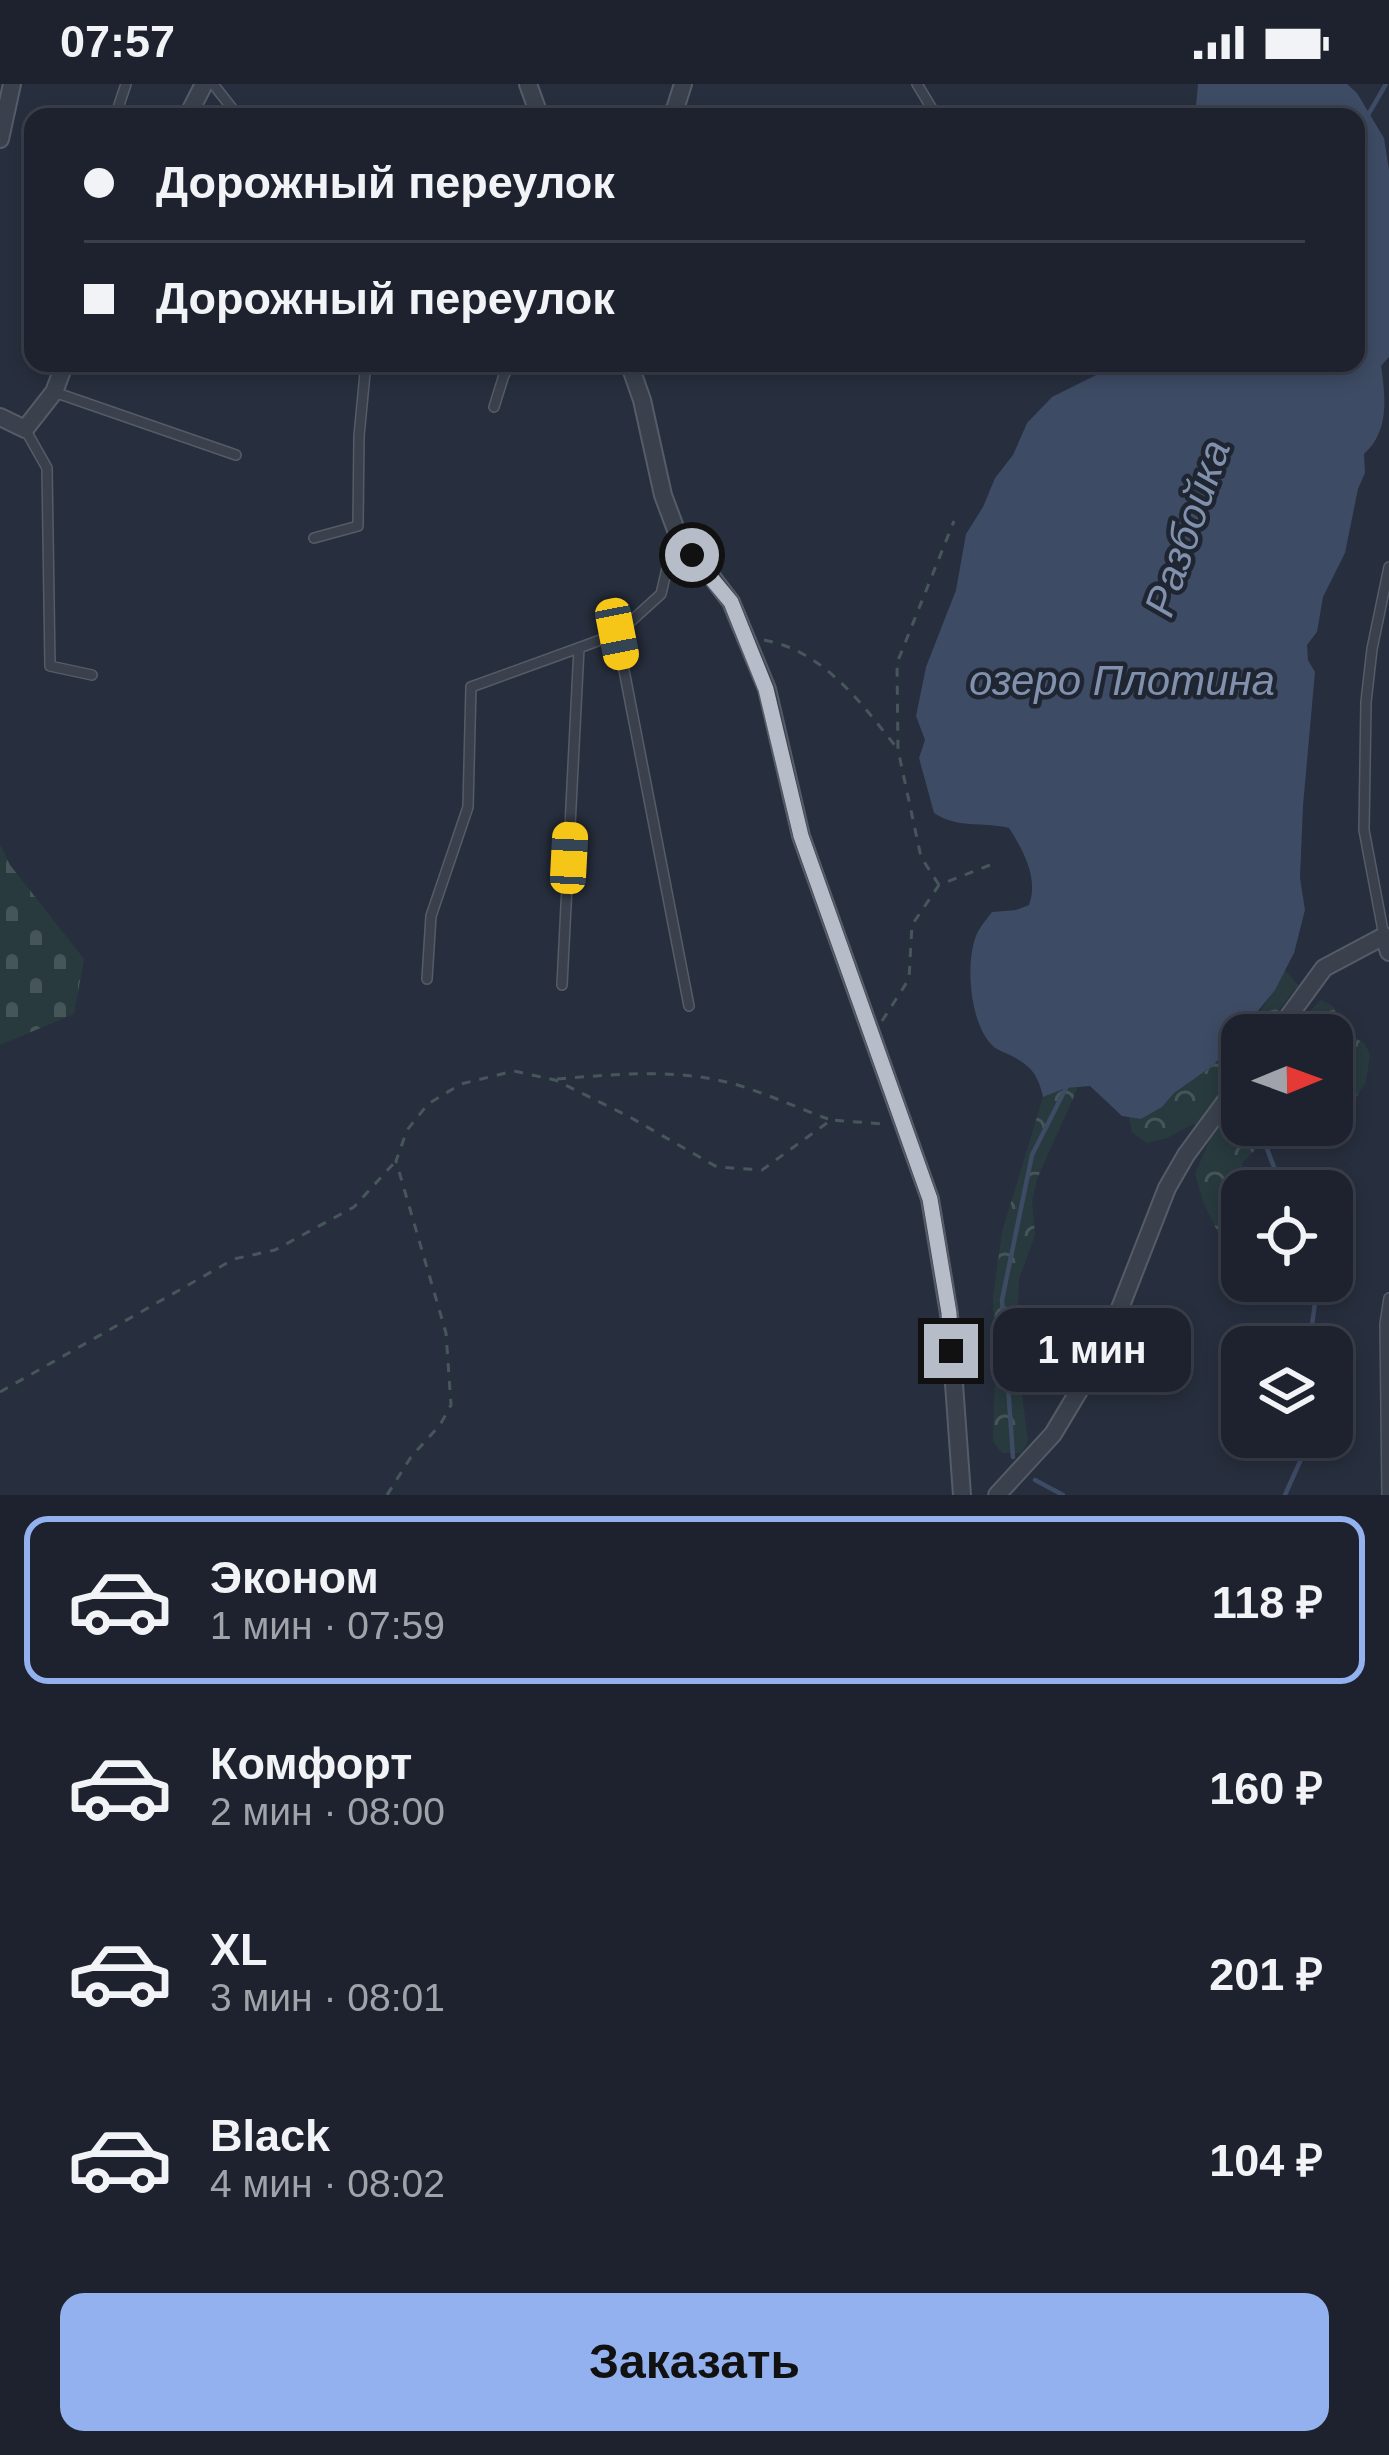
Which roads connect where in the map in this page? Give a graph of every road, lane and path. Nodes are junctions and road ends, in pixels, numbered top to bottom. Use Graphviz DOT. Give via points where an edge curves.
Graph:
graph roads {
  1 [pos="12,84"];
  2 [pos="208,84"];
  3 [pos="231,108"];
  4 [pos="0,139"];
  5 [pos="62,372"];
  6 [pos="366,372"];
  7 [pos="506,372"];
  8 [pos="632,372"];
  9 [pos="54,392"];
  10 [pos="494,407"];
  11 [pos="0,417"];
  12 [pos="26,429"];
  13 [pos="236,455"];
  14 [pos="954,521"];
  15 [pos="676,530"];
  16 [pos="314,538"];
  17 [pos="1389,568"];
  18 [pos="617,634"];
  19 [pos="747,642"];
  20 [pos="579,648"];
  21 [pos="92,675"];
  22 [pos="898,750"];
  23 [pos="990,865"];
  24 [pos="940,885"];
  25 [pos="1387,941"];
  26 [pos="427,979"];
  27 [pos="562,985"];
  28 [pos="689,1006"];
  29 [pos="1290,1014"];
  30 [pos="872,1038"];
  31 [pos="555,1079"];
  32 [pos="1221,1108"];
  33 [pos="831,1120"];
  34 [pos="903,1126"];
  35 [pos="396,1161"];
  36 [pos="1389,1298"];
  37 [pos="0,1392"];
  38 [pos="387,1495"];
  39 [pos="962,1495"];
  40 [pos="997,1495"];
  41 [pos="1387,1495"];
  1 -- 4 [label="street"];
  2 -- 3 [label="lane"];
  5 -- 9 [label="street"];
  6 -- 16 [label="lane" via="358,526"];
  7 -- 10 [label="lane"];
  8 -- 15 [label="street"];
  9 -- 12 [label="street"];
  9 -- 13 [label="lane"];
  11 -- 12 [label="street"];
  12 -- 21 [label="lane" via="47,468 50,666"];
  14 -- 22 [label="path" via="897,662"];
  15 -- 18 [label="lane" via="661,594"];
  15 -- 19 [label="street" via="731,602"];
  17 -- 25 [label="lane" via="1366,703 1364,830"];
  18 -- 20 [label="lane"];
  18 -- 28 [label="lane"];
  19 -- 22 [label="path" via="767,639 806,654 853,693"];
  19 -- 30 [label="street" via="801,836"];
  20 -- 26 [label="lane" via="471,687 468,807 431,916"];
  20 -- 27 [label="lane"];
  22 -- 24 [label="path" via="921,857"];
  23 -- 24 [label="path"];
  24 -- 30 [label="path" via="912,925 909,979"];
  25 -- 29 [label="street" via="1324,968"];
  30 -- 34 [label="street"];
  31 -- 33 [label="path" via="641,1072 702,1078"];
  31 -- 33 [label="path" via="717,1167 762,1170"];
  31 -- 35 [label="path" via="514,1071 461,1084 428,1104"];
  32 -- 40 [label="street" via="1167,1188 1104,1348 1053,1434"];
  33 -- 34 [label="path"];
  34 -- 39 [label="street" via="930,1199 949,1313"];
  35 -- 37 [label="path" via="354,1207 275,1250 234,1259"];
  35 -- 38 [label="path" via="446,1333 451,1406"];
  36 -- 41 [label="lane"];
}
